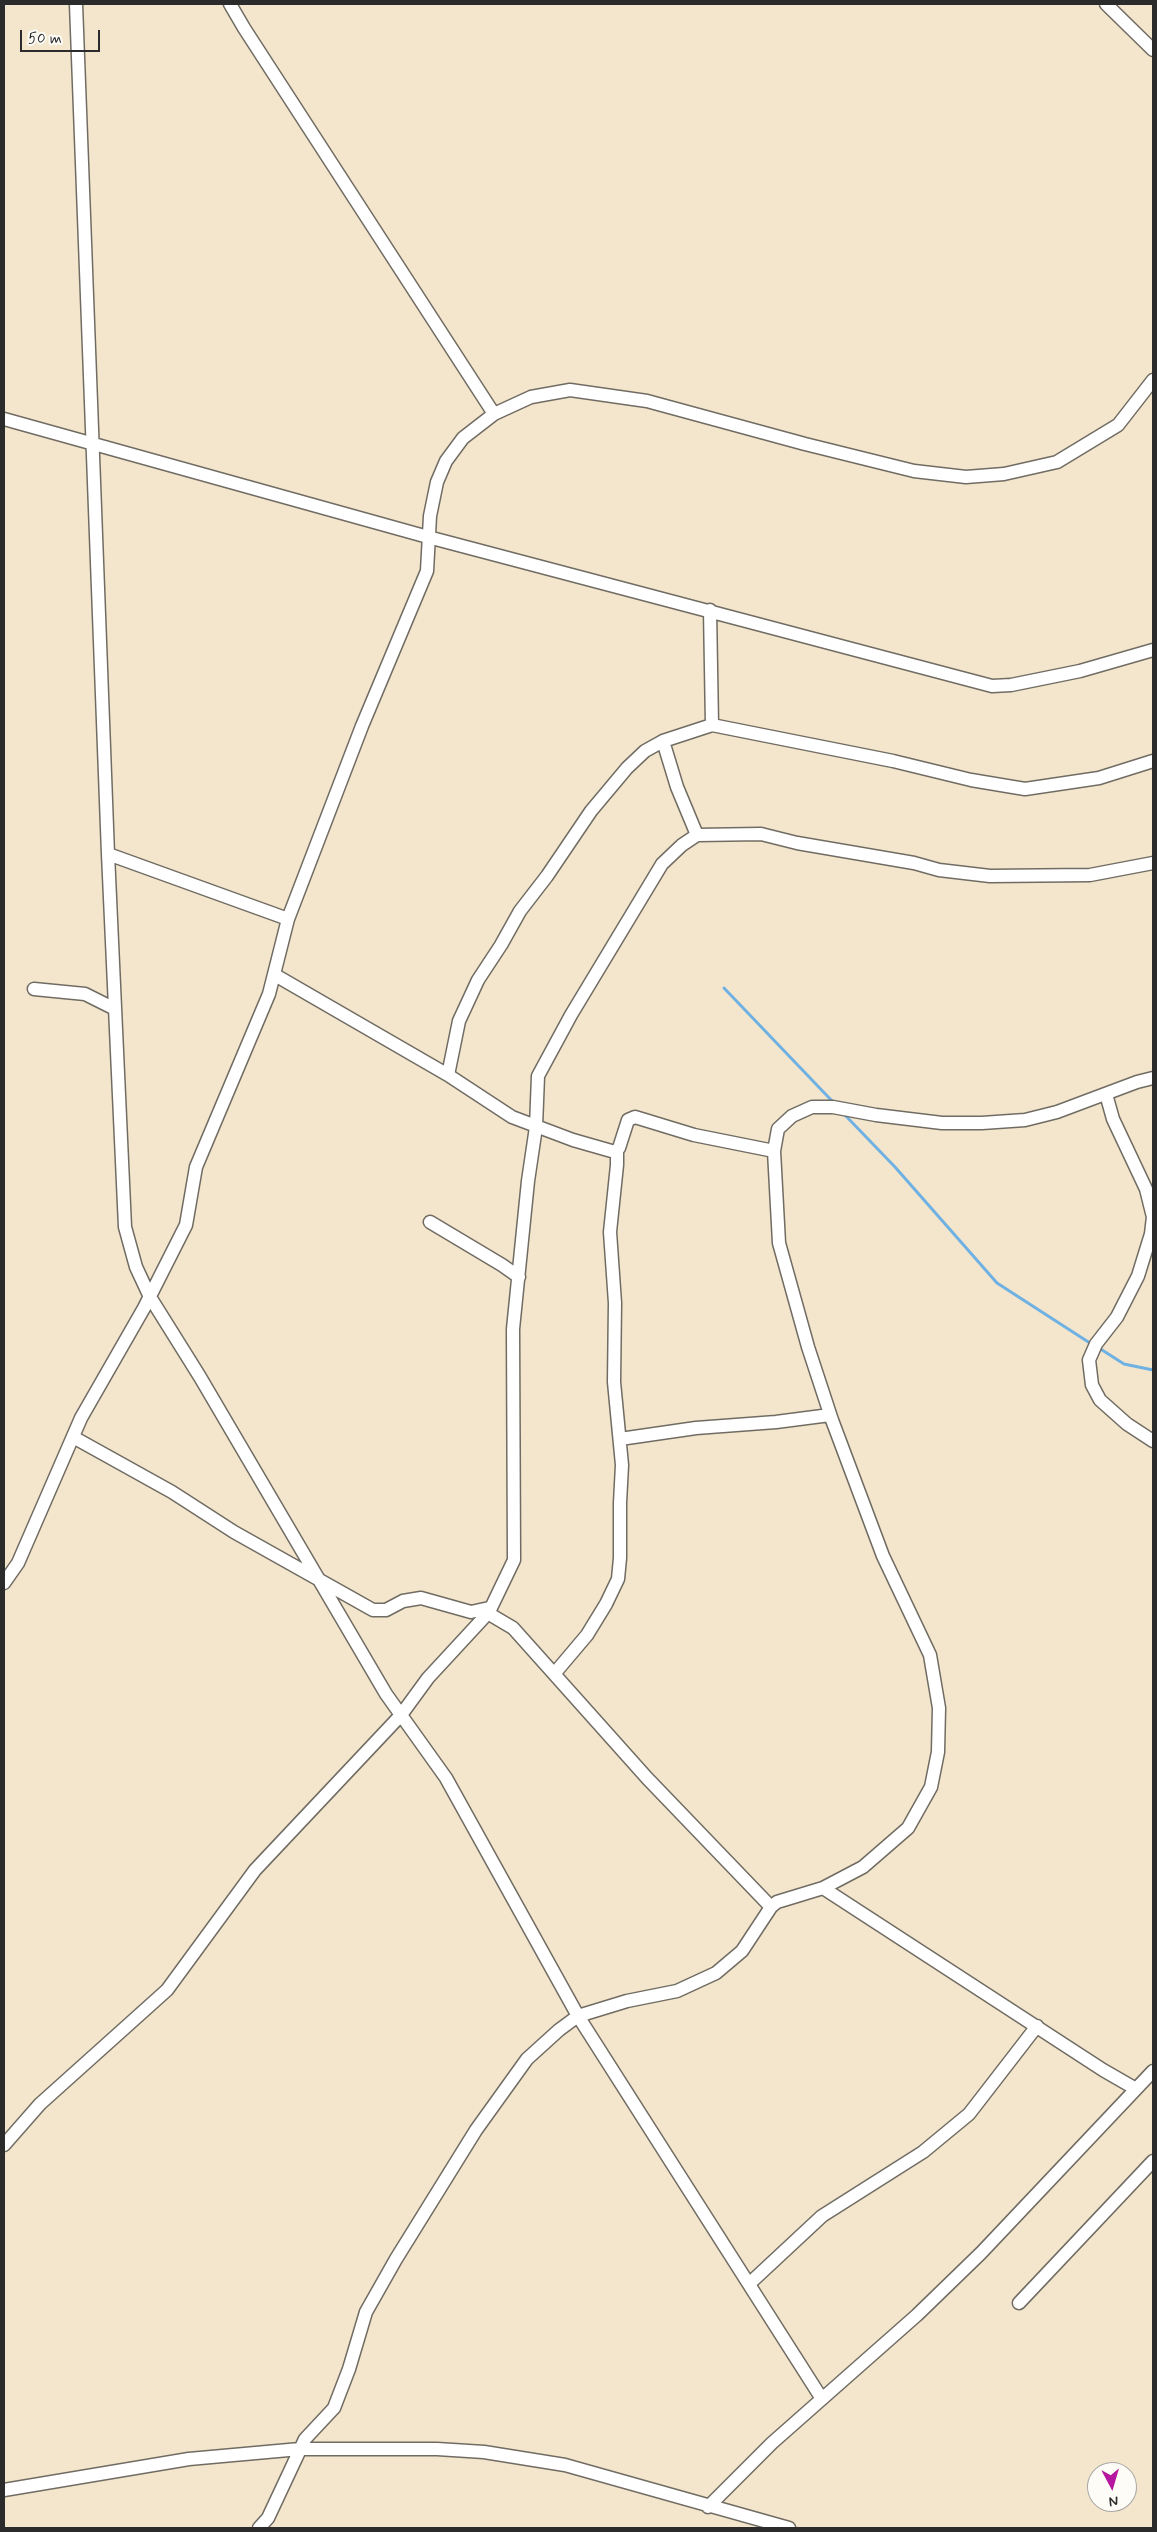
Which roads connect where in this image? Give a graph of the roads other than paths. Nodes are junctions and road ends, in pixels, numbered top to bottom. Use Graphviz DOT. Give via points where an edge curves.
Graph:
graph roads {
  1 [pos="76,4"];
  2 [pos="230,4"];
  3 [pos="1106,4"];
  4 [pos="1153,50"];
  5 [pos="1153,380"];
  6 [pos="494,414"];
  7 [pos="4,419"];
  8 [pos="94,444"];
  9 [pos="428,537"];
  10 [pos="710,610"];
  11 [pos="1153,650"];
  12 [pos="712,725"];
  13 [pos="664,741"];
  14 [pos="1153,761"];
  15 [pos="697,835"];
  16 [pos="108,854"];
  17 [pos="1153,864"];
  18 [pos="288,919"];
  19 [pos="275,974"];
  20 [pos="34,989"];
  21 [pos="115,1009"];
  22 [pos="448,1076"];
  23 [pos="1153,1078"];
  24 [pos="1106,1094"];
  25 [pos="536,1127"];
  26 [pos="616,1150"];
  27 [pos="774,1152"];
  28 [pos="430,1222"];
  29 [pos="518,1277"];
  30 [pos="150,1297"];
  31 [pos="830,1415"];
  32 [pos="73,1438"];
  33 [pos="620,1439"];
  34 [pos="1153,1441"];
  35 [pos="319,1579"];
  36 [pos="4,1583"];
  37 [pos="489,1610"];
  38 [pos="554,1674"];
  39 [pos="401,1715"];
  40 [pos="823,1888"];
  41 [pos="770,1907"];
  42 [pos="578,2016"];
  43 [pos="1037,2026"];
  44 [pos="1153,2071"];
  45 [pos="1136,2089"];
  46 [pos="4,2145"];
  47 [pos="1153,2161"];
  48 [pos="749,2284"];
  49 [pos="1019,2303"];
  50 [pos="822,2399"];
  51 [pos="300,2449"];
  52 [pos="4,2490"];
  53 [pos="708,2507"];
  54 [pos="259,2528"];
  55 [pos="789,2528"];
  1 -- 8 [label="street"];
  2 -- 6 [label="street"];
  3 -- 4 [label="street"];
  5 -- 6 [label="street" via="1118,426 1057,462 1004,474 966,477 914,471 646,401 570,390 531,397"];
  6 -- 9 [label="street" via="463,438 446,461 437,482"];
  7 -- 8 [label="street"];
  8 -- 9 [label="street"];
  8 -- 16 [label="street"];
  9 -- 10 [label="street"];
  9 -- 18 [label="street" via="427,571 362,726"];
  10 -- 11 [label="street" via="992,686 1080,671"];
  10 -- 12 [label="street"];
  12 -- 13 [label="street"];
  12 -- 14 [label="street" via="1025,789 1099,778"];
  13 -- 15 [label="street" via="677,788"];
  13 -- 22 [label="street" via="627,768 591,811 548,876 520,910 478,980 459,1021"];
  15 -- 17 [label="street" via="760,834 797,844 939,870 990,876 1090,875"];
  15 -- 25 [label="street" via="662,864 548,1056 538,1076"];
  16 -- 18 [label="street"];
  16 -- 21 [label="street"];
  18 -- 19 [label="street"];
  19 -- 22 [label="street"];
  19 -- 30 [label="street" via="238,1071 196,1167 186,1225"];
  20 -- 21 [label="street" via="85,994"];
  21 -- 30 [label="street" via="125,1227 136,1267"];
  22 -- 25 [label="street" via="512,1117"];
  23 -- 24 [label="street"];
  24 -- 27 [label="street" via="1025,1120 982,1123 876,1116 833,1107 812,1107 792,1116 778,1129"];
  24 -- 34 [label="street" via="1146,1189 1153,1217 1138,1276 1117,1317 1096,1344 1089,1360 1092,1385 1100,1400"];
  25 -- 26 [label="street" via="612,1152"];
  25 -- 29 [label="street"];
  26 -- 27 [label="street" via="628,1120 635,1117 694,1135"];
  26 -- 33 [label="street" via="610,1232 615,1303 614,1382"];
  27 -- 31 [label="street" via="779,1243"];
  28 -- 29 [label="street"];
  29 -- 37 [label="street" via="512,1379 514,1560"];
  30 -- 32 [label="street" via="81,1418"];
  30 -- 35 [label="street"];
  31 -- 33 [label="street"];
  31 -- 40 [label="street" via="883,1556 930,1655 939,1717 938,1752 931,1787 908,1828 863,1867"];
  32 -- 35 [label="street" via="149,1478 234,1532"];
  32 -- 36 [label="street" via="18,1564"];
  33 -- 38 [label="street" via="618,1579 587,1635"];
  35 -- 37 [label="street" via="373,1610 386,1610 403,1601 421,1598 472,1612"];
  35 -- 39 [label="street"];
  37 -- 38 [label="street" via="513,1628"];
  37 -- 39 [label="street" via="428,1678"];
  38 -- 41 [label="street" via="647,1778"];
  39 -- 42 [label="street" via="446,1778"];
  39 -- 46 [label="street" via="255,1870 167,1990 40,2104"];
  40 -- 41 [label="street"];
  40 -- 43 [label="street"];
  41 -- 42 [label="street" via="742,1951 716,1973 677,1991"];
  42 -- 48 [label="street"];
  42 -- 51 [label="street" via="527,2059 438,2188 366,2312 334,2408 305,2439"];
  43 -- 45 [label="street"];
  43 -- 48 [label="street" via="968,2114 923,2152 822,2216"];
  44 -- 45 [label="street"];
  45 -- 50 [label="street" via="981,2253"];
  47 -- 49 [label="street"];
  48 -- 50 [label="street"];
  50 -- 53 [label="street"];
  51 -- 52 [label="street" via="189,2459"];
  51 -- 53 [label="street" via="380,2447 484,2452 565,2465"];
  51 -- 54 [label="street" via="268,2518"];
  53 -- 55 [label="street"];
}
